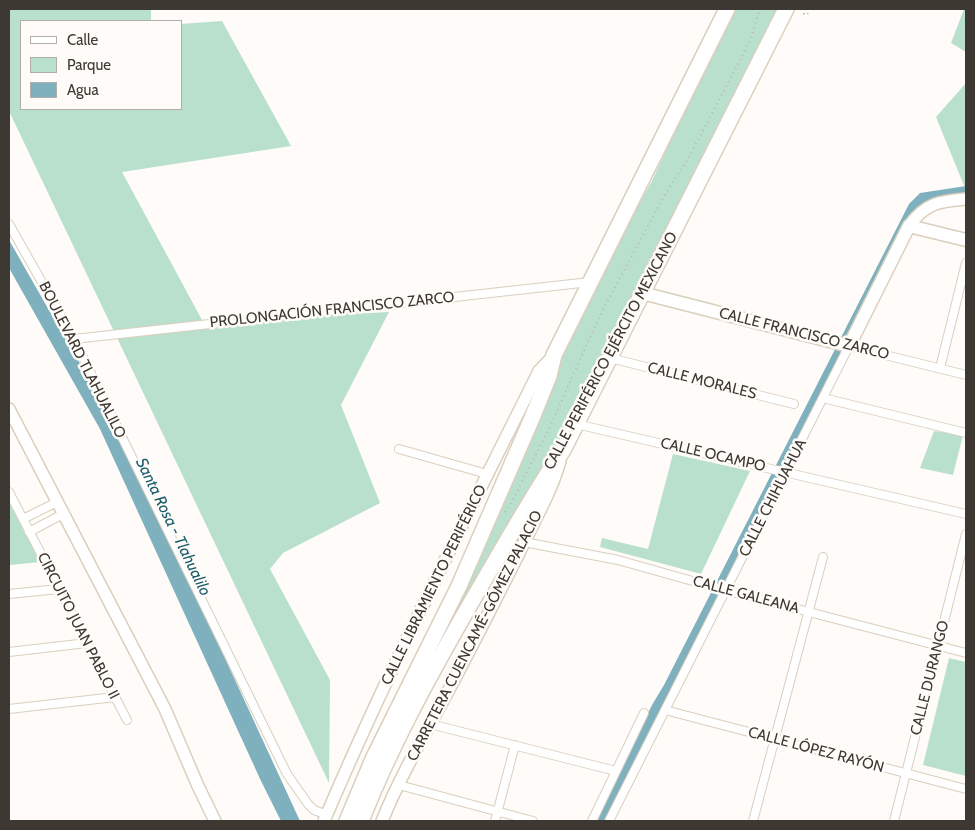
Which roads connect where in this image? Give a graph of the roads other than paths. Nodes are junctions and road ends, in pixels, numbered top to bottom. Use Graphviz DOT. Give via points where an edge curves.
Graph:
graph roads {
  1 [pos="727,9"];
  2 [pos="786,9"];
  3 [pos="966,199"];
  4 [pos="9,224"];
  5 [pos="909,226"];
  6 [pos="966,240"];
  7 [pos="966,263"];
  8 [pos="590,282"];
  9 [pos="642,293"];
  10 [pos="74,339"];
  11 [pos="847,346"];
  12 [pos="554,354"];
  13 [pos="610,358"];
  14 [pos="940,368"];
  15 [pos="966,375"];
  16 [pos="823,398"];
  17 [pos="794,404"];
  18 [pos="9,410"];
  19 [pos="576,424"];
  20 [pos="966,433"];
  21 [pos="399,449"];
  22 [pos="563,450"];
  23 [pos="783,471"];
  24 [pos="487,474"];
  25 [pos="9,492"];
  26 [pos="57,502"];
  27 [pos="63,514"];
  28 [pos="966,514"];
  29 [pos="22,519"];
  30 [pos="29,532"];
  31 [pos="966,534"];
  32 [pos="524,542"];
  33 [pos="823,557"];
  34 [pos="59,589"];
  35 [pos="723,590"];
  36 [pos="9,594"];
  37 [pos="809,612"];
  38 [pos="87,643"];
  39 [pos="938,646"];
  40 [pos="9,652"];
  41 [pos="966,653"];
  42 [pos="115,697"];
  43 [pos="9,709"];
  44 [pos="665,710"];
  45 [pos="644,713"];
  46 [pos="127,720"];
  47 [pos="430,724"];
  48 [pos="775,739"];
  49 [pos="514,746"];
  50 [pos="616,771"];
  51 [pos="906,773"];
  52 [pos="398,785"];
  53 [pos="966,789"];
  54 [pos="498,812"];
  55 [pos="326,818"];
  56 [pos="215,821"];
  57 [pos="347,821"];
  58 [pos="361,821"];
  59 [pos="382,821"];
  60 [pos="495,821"];
  61 [pos="533,821"];
  62 [pos="592,821"];
  63 [pos="609,821"];
  64 [pos="753,821"];
  65 [pos="894,821"];
  1 -- 8 [label="highway"];
  2 -- 9 [label="highway, CALLE PERIFÉRICO EJÉRCITO MEXICANO"];
  3 -- 5 [label="main road" via="929,206"];
  4 -- 10 [label="street, BOULEVARD TLAHUALILO"];
  5 -- 6 [label="main road"];
  5 -- 11 [label="main road, CALLE CHIHUAHUA"];
  7 -- 14 [label="street"];
  8 -- 10 [label="street, PROLONGACIÓN FRANCISCO ZARCO"];
  8 -- 12 [label="highway"];
  9 -- 11 [label="main road, CALLE FRANCISCO ZARCO"];
  9 -- 13 [label="highway, CALLE PERIFÉRICO EJÉRCITO MEXICANO"];
  10 -- 55 [label="street, BOULEVARD TLAHUALILO" via="287,774 314,810"];
  11 -- 14 [label="street, CALLE FRANCISCO ZARCO"];
  11 -- 16 [label="street, CALLE CHIHUAHUA"];
  12 -- 24 [label="main road, CALLE LIBRAMIENTO PERIFÉRICO" via="539,372"];
  12 -- 57 [label="highway" via="532,418 459,586 374,757"];
  13 -- 17 [label="street, CALLE MORALES"];
  13 -- 19 [label="highway, CALLE PERIFÉRICO EJÉRCITO MEXICANO"];
  14 -- 15 [label="street, CALLE FRANCISCO ZARCO"];
  16 -- 20 [label="street"];
  16 -- 23 [label="street, CALLE CHIHUAHUA"];
  18 -- 26 [label="main road"];
  19 -- 22 [label="highway, CALLE PERIFÉRICO EJÉRCITO MEXICANO"];
  19 -- 23 [label="street, CALLE OCAMPO"];
  21 -- 24 [label="street"];
  22 -- 32 [label="main road, CARRETERA CUENCAMÉ-GÓMEZ PALACIO" via="552,486"];
  22 -- 58 [label="highway, CALLE PERIFÉRICO EJÉRCITO MEXICANO" via="504,544 442,654 394,745"];
  23 -- 28 [label="street, CALLE OCAMPO"];
  23 -- 35 [label="street, CALLE CHIHUAHUA"];
  24 -- 55 [label="main road, CALLE LIBRAMIENTO PERIFÉRICO" via="423,602"];
  25 -- 29 [label="street, CIRCUITO JUAN PABLO II"];
  26 -- 27 [label="main road"];
  26 -- 29 [label="street"];
  27 -- 30 [label="street"];
  27 -- 56 [label="main road" via="165,709"];
  29 -- 30 [label="street, CIRCUITO JUAN PABLO II"];
  30 -- 34 [label="street, CIRCUITO JUAN PABLO II"];
  31 -- 39 [label="street, CALLE DURANGO"];
  32 -- 35 [label="street, CALLE GALEANA" via="618,560"];
  32 -- 47 [label="main road, CARRETERA CUENCAMÉ-GÓMEZ PALACIO"];
  33 -- 37 [label="street"];
  34 -- 36 [label="street"];
  34 -- 38 [label="street, CIRCUITO JUAN PABLO II"];
  35 -- 37 [label="street, CALLE GALEANA"];
  35 -- 44 [label="street, CALLE CHIHUAHUA"];
  37 -- 39 [label="street, CALLE GALEANA"];
  37 -- 48 [label="street"];
  38 -- 40 [label="street"];
  38 -- 42 [label="street, CIRCUITO JUAN PABLO II"];
  39 -- 41 [label="street, CALLE GALEANA"];
  39 -- 51 [label="street, CALLE DURANGO"];
  42 -- 43 [label="street"];
  42 -- 46 [label="street, CIRCUITO JUAN PABLO II"];
  44 -- 48 [label="street, CALLE LÓPEZ RAYÓN"];
  44 -- 63 [label="street, CALLE CHIHUAHUA"];
  45 -- 50 [label="street"];
  47 -- 49 [label="street"];
  47 -- 52 [label="main road, CARRETERA CUENCAMÉ-GÓMEZ PALACIO"];
  48 -- 51 [label="street, CALLE LÓPEZ RAYÓN"];
  48 -- 64 [label="street"];
  49 -- 50 [label="street"];
  49 -- 54 [label="street"];
  50 -- 62 [label="street"];
  51 -- 53 [label="street, CALLE LÓPEZ RAYÓN"];
  51 -- 65 [label="street, CALLE DURANGO"];
  52 -- 54 [label="street"];
  52 -- 59 [label="main road, CARRETERA CUENCAMÉ-GÓMEZ PALACIO"];
  54 -- 60 [label="street"];
  54 -- 61 [label="street"];
}
